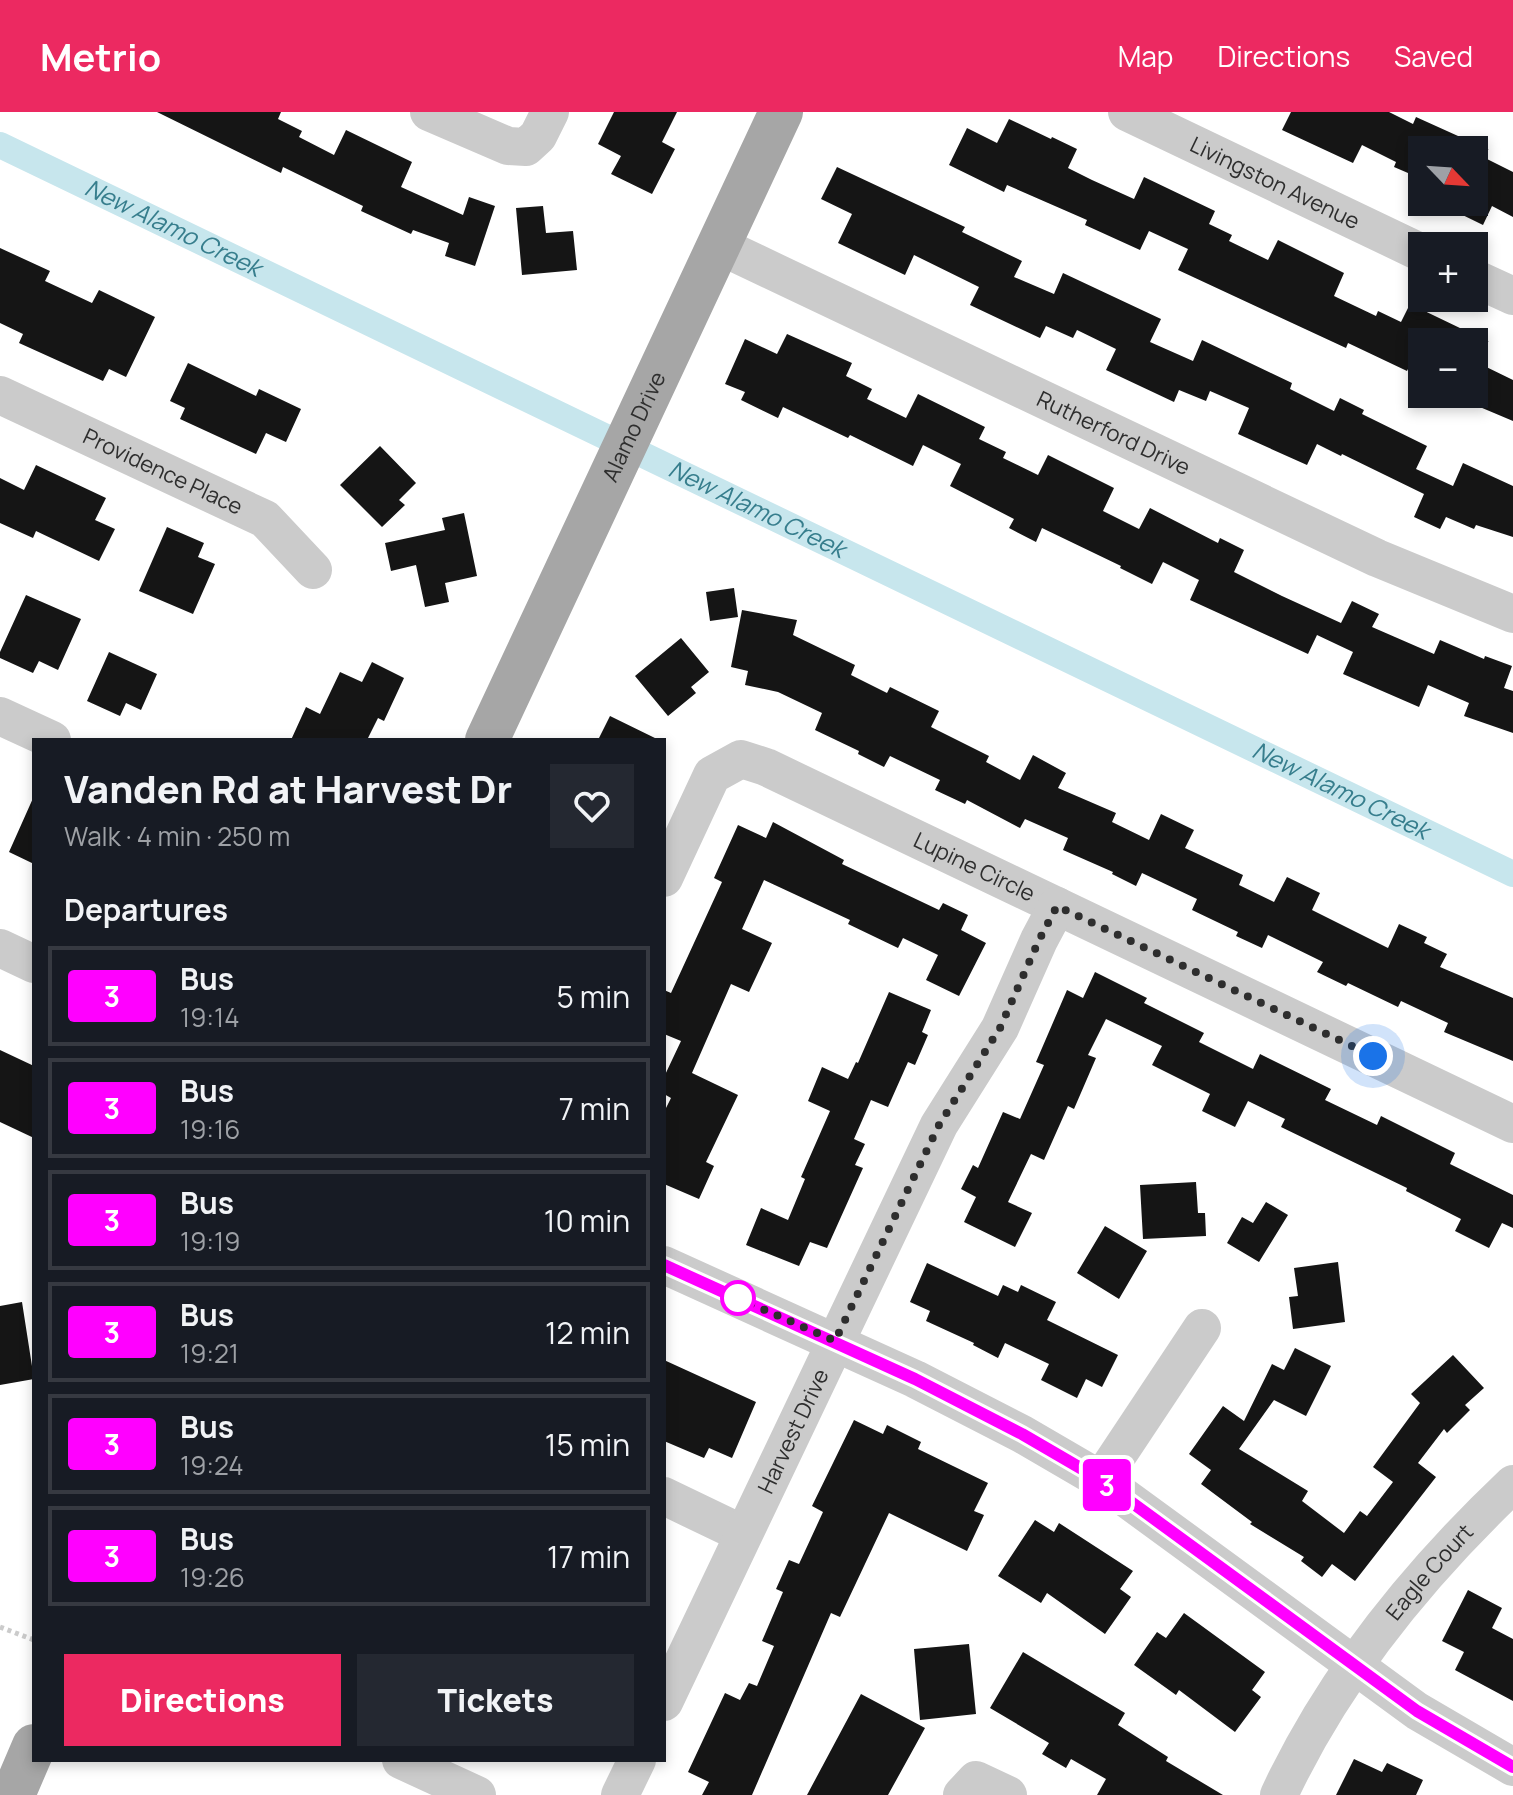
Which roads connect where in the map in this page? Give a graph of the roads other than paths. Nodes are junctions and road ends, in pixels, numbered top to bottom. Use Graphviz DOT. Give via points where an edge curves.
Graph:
graph roads {
  1 [pos="429,112"];
  2 [pos="550,112"];
  3 [pos="781,112"];
  4 [pos="1127,112"];
  5 [pos="718,245"];
  6 [pos="1408,246"];
  7 [pos="1488,284"];
  8 [pos="1513,296"];
  9 [pos="0,395"];
  10 [pos="313,570"];
  11 [pos="1513,614"];
  12 [pos="0,716"];
  13 [pos="48,738"];
  14 [pos="488,738"];
  15 [pos="666,874"];
  16 [pos="1057,906"];
  17 [pos="0,948"];
  18 [pos="32,963"];
  19 [pos="1513,1124"];
  20 [pos="666,1266"];
  21 [pos="1202,1328"];
  22 [pos="835,1341"];
  23 [pos="1101,1480"];
  24 [pos="1513,1484"];
  25 [pos="666,1497"];
  26 [pos="743,1534"];
  27 [pos="1353,1666"];
  28 [pos="666,1698"];
  29 [pos="32,1751"];
  30 [pos="405,1762"];
  31 [pos="636,1762"];
  32 [pos="1513,1767"];
  33 [pos="13,1795"];
  34 [pos="477,1795"];
  35 [pos="620,1795"];
  36 [pos="962,1795"];
  37 [pos="1008,1795"];
  38 [pos="1279,1795"];
  1 -- 2 [label="street" via="508,146 526,147"];
  3 -- 5 [label="main road, Alamo Drive"];
  4 -- 6 [label="street, Livingston Avenue"];
  5 -- 11 [label="street, Rutherford Drive" via="1377,558"];
  5 -- 14 [label="main road, Alamo Drive"];
  7 -- 8 [label="street"];
  9 -- 10 [label="street, Providence Place" via="265,519"];
  12 -- 13 [label="street"];
  15 -- 16 [label="street, Lupine Circle" via="712,775 741,759"];
  16 -- 19 [label="street, Lupine Circle"];
  16 -- 22 [label="street, Harvest Drive" via="1000,1028 939,1125"];
  17 -- 18 [label="street"];
  20 -- 22 [label="street"];
  21 -- 23 [label="street"];
  22 -- 23 [label="street" via="1022,1434"];
  22 -- 26 [label="street, Harvest Drive"];
  23 -- 27 [label="street"];
  24 -- 27 [label="street, Eagle Court" via="1417,1585"];
  25 -- 26 [label="street"];
  26 -- 28 [label="street, Harvest Drive"];
  27 -- 32 [label="street"];
  27 -- 38 [label="street, Eagle Court"];
  29 -- 33 [label="main road"];
  30 -- 34 [label="street"];
  31 -- 35 [label="street"];
  36 -- 37 [label="street" via="976,1780"];
}
